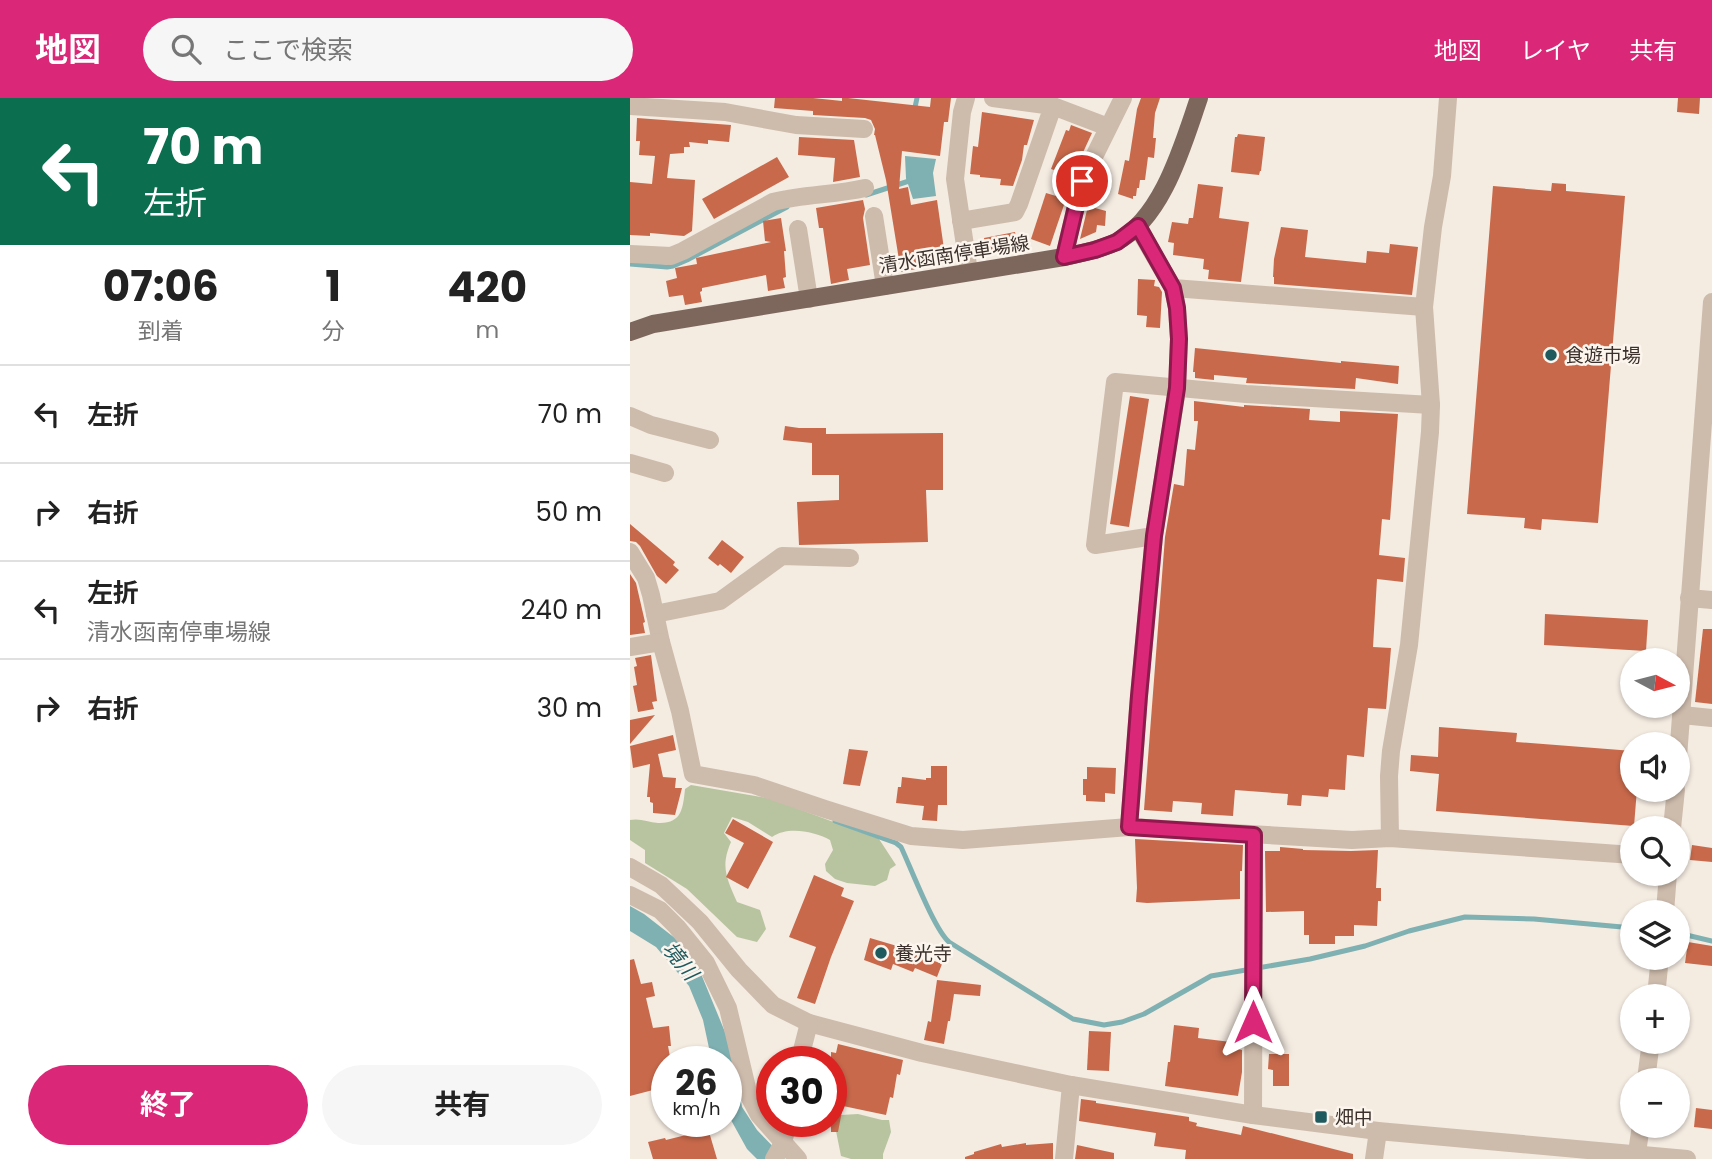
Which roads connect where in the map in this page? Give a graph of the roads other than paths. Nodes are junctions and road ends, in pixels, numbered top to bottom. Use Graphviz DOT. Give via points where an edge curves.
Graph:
graph roads {
  1 [pos="966,98"];
  2 [pos="993,98"];
  3 [pos="1123,98"];
  4 [pos="1199,98"];
  5 [pos="1448,98"];
  6 [pos="630,106"];
  7 [pos="1053,106"];
  8 [pos="1108,127"];
  9 [pos="864,129"];
  10 [pos="865,188"];
  11 [pos="874,216"];
  12 [pos="961,221"];
  13 [pos="1138,226"];
  14 [pos="798,229"];
  15 [pos="630,254"];
  16 [pos="1064,257"];
  17 [pos="969,272"];
  18 [pos="885,286"];
  19 [pos="1173,288"];
  20 [pos="809,299"];
  21 [pos="1712,302"];
  22 [pos="1424,307"];
  23 [pos="630,332"];
  24 [pos="1177,388"];
  25 [pos="1431,404"];
  26 [pos="630,416"];
  27 [pos="710,440"];
  28 [pos="630,463"];
  29 [pos="665,473"];
  30 [pos="1154,536"];
  31 [pos="630,552"];
  32 [pos="850,558"];
  33 [pos="1689,598"];
  34 [pos="1712,600"];
  35 [pos="655,614"];
  36 [pos="660,642"];
  37 [pos="630,647"];
  38 [pos="1686,648"];
  39 [pos="1690,716"];
  40 [pos="1712,718"];
  41 [pos="1129,827"];
  42 [pos="1254,835"];
  43 [pos="1390,838"];
  44 [pos="1620,854"];
  45 [pos="630,867"];
  46 [pos="630,895"];
  47 [pos="809,1023"];
  48 [pos="803,1046"];
  49 [pos="1071,1085"];
  50 [pos="1253,1115"];
  51 [pos="1378,1130"];
  52 [pos="784,1137"];
  53 [pos="1644,1138"];
  54 [pos="783,1143"];
  55 [pos="1647,1156"];
  56 [pos="774,1159"];
  57 [pos="798,1159"];
  58 [pos="1064,1159"];
  59 [pos="1374,1159"];
  60 [pos="1688,1159"];
  1 -- 12 [label="street" via="955,179"];
  2 -- 7 [label="street"];
  3 -- 8 [label="street"];
  4 -- 13 [label="main road, 清水函南停車場線" via="1168,180"];
  5 -- 22 [label="street" via="1443,176"];
  6 -- 9 [label="street"];
  7 -- 8 [label="street"];
  7 -- 12 [label="street" via="1015,212"];
  8 -- 16 [label="street" via="1082,181"];
  10 -- 15 [label="street" via="773,202 671,256"];
  11 -- 18 [label="street"];
  12 -- 17 [label="street"];
  13 -- 16 [label="main road, 清水函南停車場線" via="1117,242"];
  13 -- 19 [label="street"];
  14 -- 20 [label="street"];
  16 -- 17 [label="main road, 清水函南停車場線"];
  17 -- 18 [label="main road, 清水函南停車場線"];
  18 -- 20 [label="main road, 清水函南停車場線"];
  19 -- 22 [label="street"];
  19 -- 24 [label="street" via="1179,339"];
  20 -- 23 [label="main road, 清水函南停車場線" via="653,324"];
  21 -- 33 [label="street"];
  22 -- 25 [label="street"];
  24 -- 25 [label="street"];
  24 -- 30 [label="street"];
  24 -- 30 [label="street" via="1115,382 1095,545"];
  25 -- 43 [label="street" via="1409,645 1391,751"];
  26 -- 27 [label="street"];
  28 -- 29 [label="street"];
  30 -- 41 [label="street"];
  31 -- 35 [label="street" via="646,578"];
  32 -- 35 [label="street" via="782,556 720,601"];
  33 -- 34 [label="street"];
  33 -- 38 [label="street"];
  35 -- 36 [label="street"];
  36 -- 37 [label="street"];
  36 -- 41 [label="street" via="693,774 754,785 911,836 963,841"];
  39 -- 40 [label="street"];
  41 -- 42 [label="street"];
  42 -- 43 [label="street"];
  42 -- 50 [label="street"];
  43 -- 44 [label="street"];
  45 -- 47 [label="street" via="661,885 690,912 774,1005"];
  46 -- 54 [label="street" via="660,910 706,963 728,1008 749,1096"];
  47 -- 48 [label="street"];
  47 -- 49 [label="street"];
  49 -- 50 [label="street"];
  49 -- 58 [label="street"];
  50 -- 51 [label="street"];
  51 -- 55 [label="street"];
  51 -- 59 [label="street"];
  52 -- 54 [label="street"];
  53 -- 55 [label="street"];
  54 -- 56 [label="street"];
  54 -- 57 [label="street"];
  55 -- 60 [label="street"];
}
